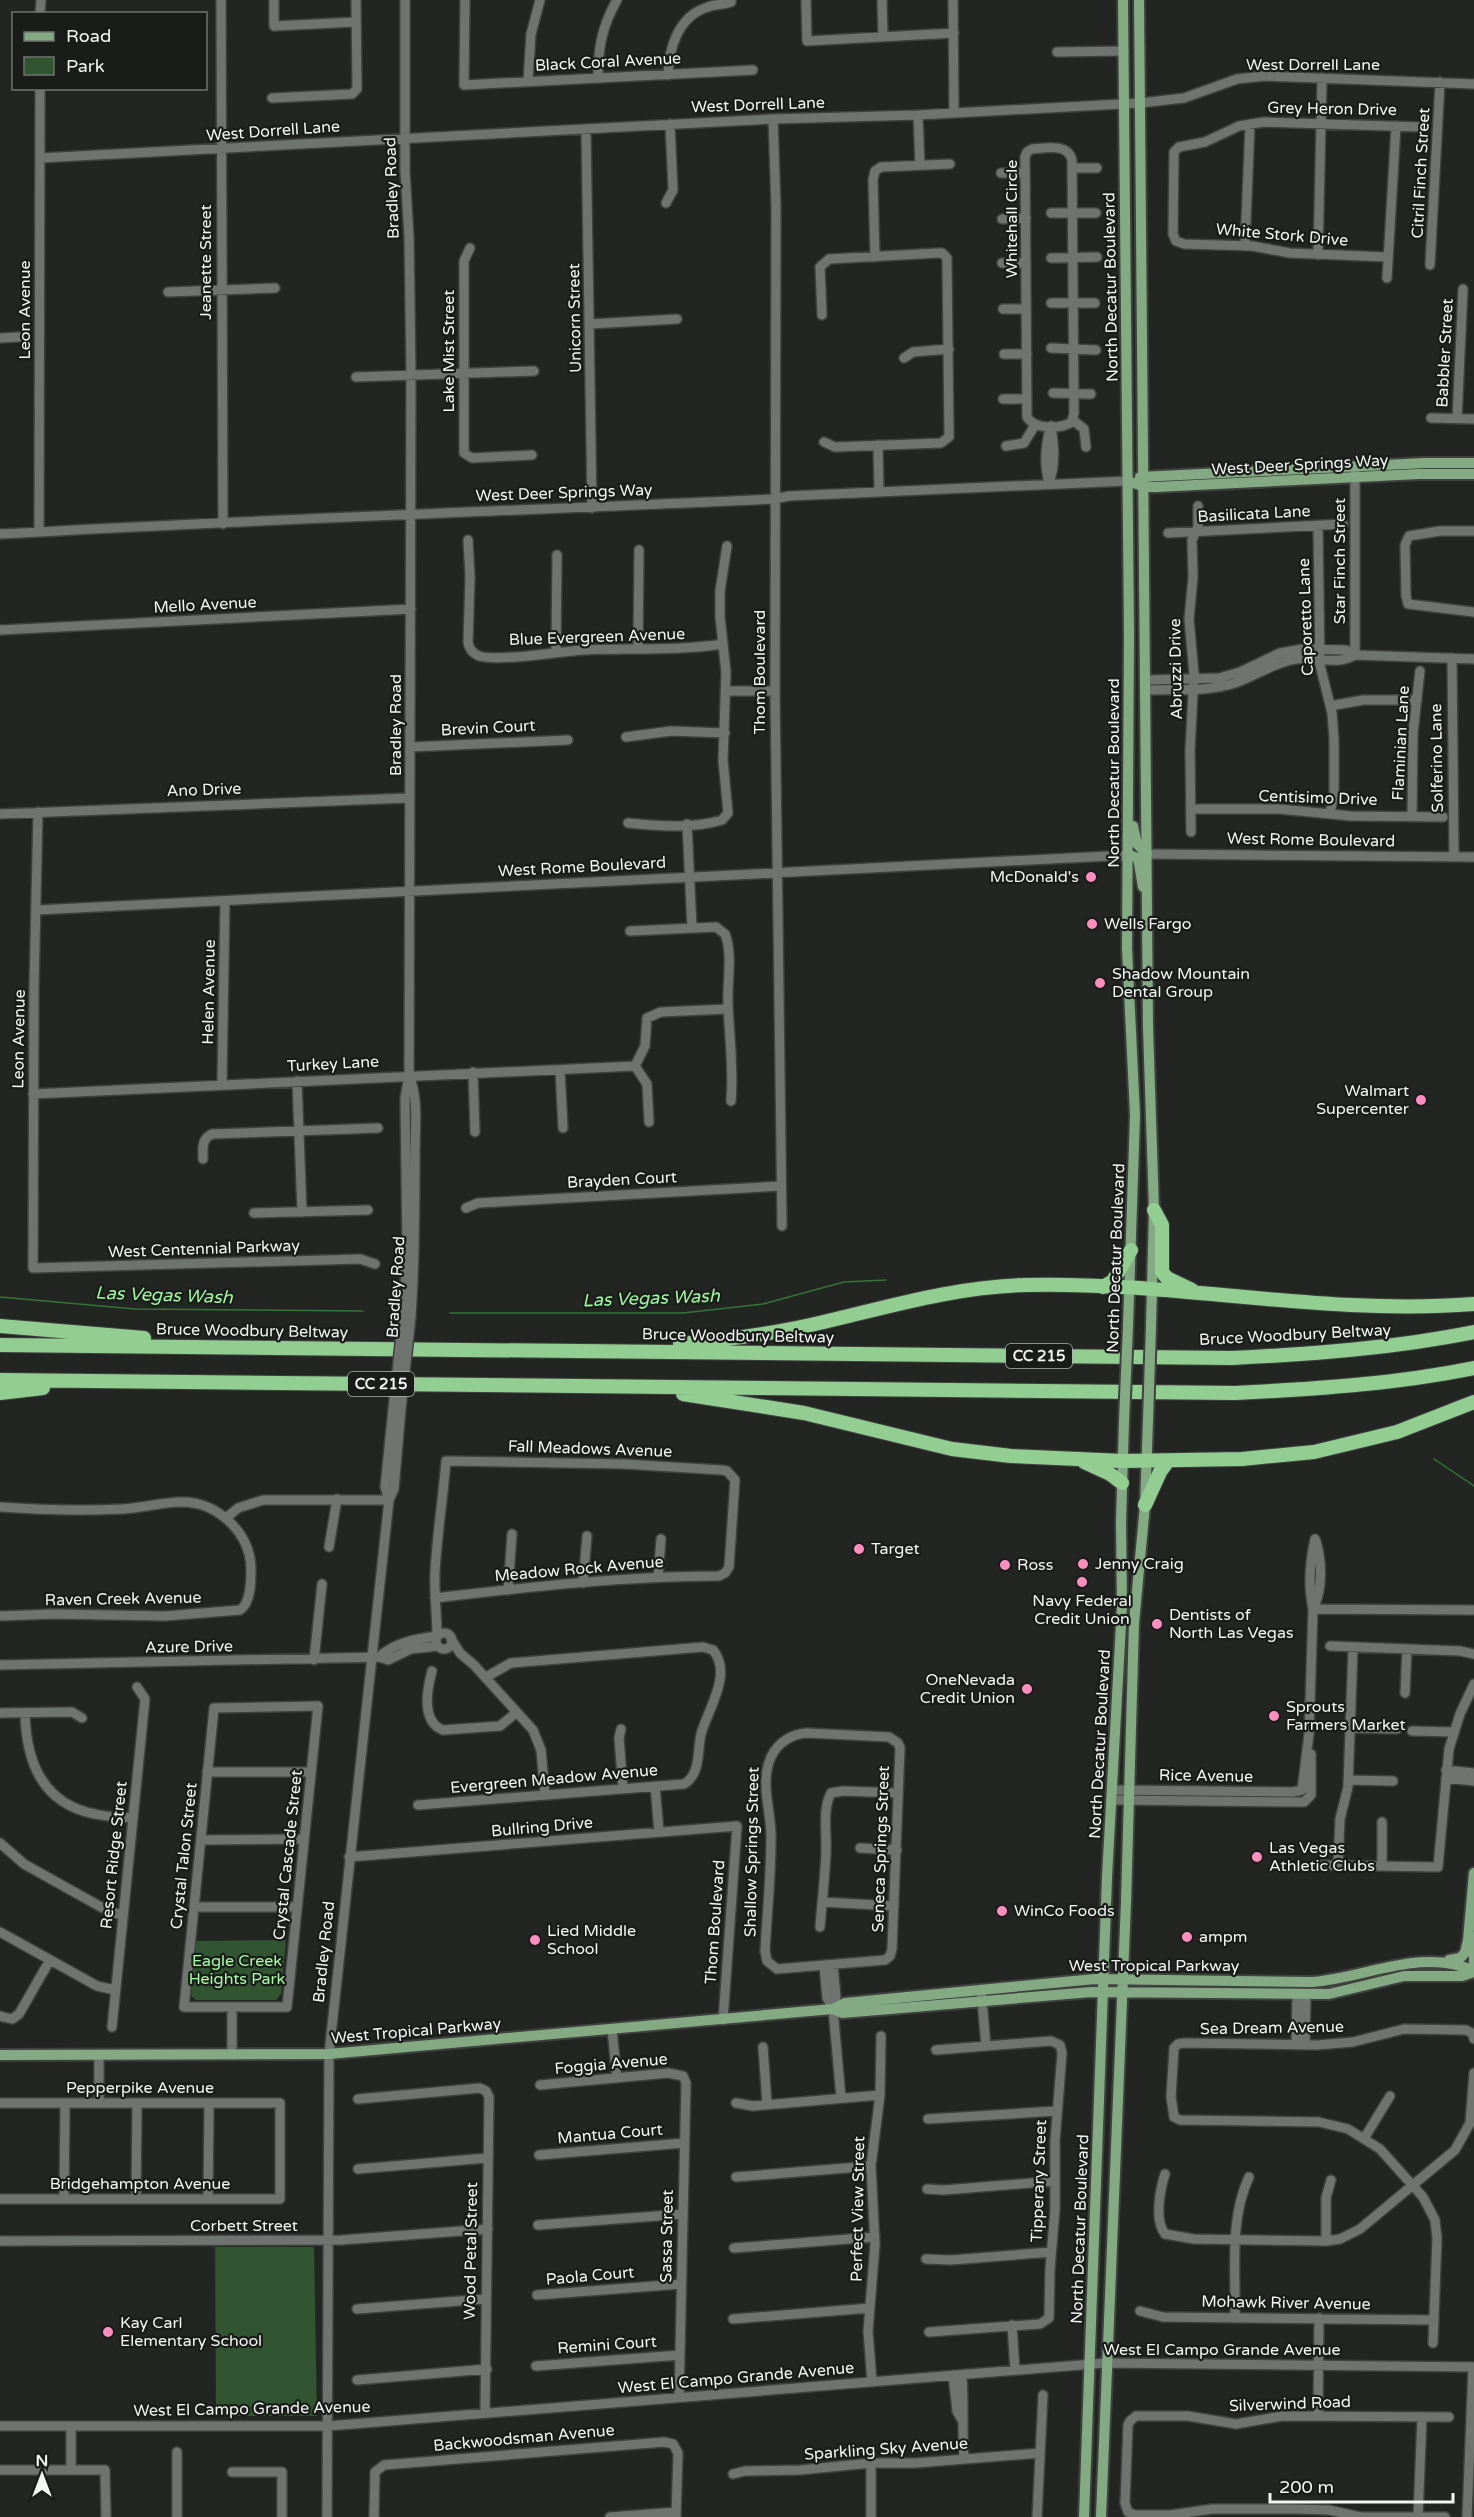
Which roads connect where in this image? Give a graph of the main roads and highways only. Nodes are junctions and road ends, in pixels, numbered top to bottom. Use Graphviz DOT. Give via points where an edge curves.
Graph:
graph roads {
  1 [pos="1123,0"];
  2 [pos="1140,0"];
  3 [pos="1474,463"];
  4 [pos="1355,472"];
  5 [pos="1474,474"];
  6 [pos="1128,481"];
  7 [pos="1145,481"];
  8 [pos="1129,809"];
  9 [pos="1148,854"];
  10 [pos="1129,855"];
  11 [pos="1148,908"];
  12 [pos="1127,949"];
  13 [pos="1148,950"];
  14 [pos="1129,963"];
  15 [pos="1148,964"];
  16 [pos="1154,1209"];
  17 [pos="1131,1250"];
  18 [pos="1103,1287"];
  19 [pos="1130,1288"];
  20 [pos="1153,1290"];
  21 [pos="1199,1294"];
  22 [pos="1474,1304"];
  23 [pos="0,1326"];
  24 [pos="1474,1332"];
  25 [pos="0,1345"];
  26 [pos="281,1347"];
  27 [pos="603,1351"];
  28 [pos="1474,1368"];
  29 [pos="0,1380"];
  30 [pos="141,1382"];
  31 [pos="621,1386"];
  32 [pos="0,1393"];
  33 [pos="1474,1402"];
  34 [pos="1077,1459"];
  35 [pos="1123,1461"];
  36 [pos="1146,1461"];
  37 [pos="1168,1461"];
  38 [pos="1122,1483"];
  39 [pos="1145,1505"];
  40 [pos="1474,1873"];
  41 [pos="1474,1936"];
  42 [pos="1418,1962"];
  43 [pos="1474,1964"];
  44 [pos="1474,1971"];
  45 [pos="1104,1979"];
  46 [pos="1122,1979"];
  47 [pos="1104,1992"];
  48 [pos="1121,1992"];
  49 [pos="931,1995"];
  50 [pos="900,2008"];
  51 [pos="833,2009"];
  52 [pos="0,2055"];
  53 [pos="1084,2517"];
  54 [pos="1101,2517"];
  1 -- 6 [label="main road, North Decatur Boulevard"];
  2 -- 7 [label="main road, North Decatur Boulevard"];
  3 -- 4 [label="main road, West Deer Springs Way"];
  4 -- 5 [label="main road, West Deer Springs Way"];
  4 -- 7 [label="main road, West Deer Springs Way"];
  6 -- 7 [label="main road, West Deer Springs Way"];
  6 -- 8 [label="main road, North Decatur Boulevard"];
  7 -- 9 [label="main road, North Decatur Boulevard"];
  8 -- 9 [label="main road" via="1137,844"];
  8 -- 10 [label="main road, North Decatur Boulevard"];
  9 -- 11 [label="main road, North Decatur Boulevard"];
  10 -- 11 [label="main road" via="1138,858"];
  10 -- 12 [label="main road, North Decatur Boulevard"];
  11 -- 13 [label="main road, North Decatur Boulevard"];
  12 -- 13 [label="main road"];
  12 -- 14 [label="main road, North Decatur Boulevard"];
  13 -- 15 [label="main road, North Decatur Boulevard"];
  14 -- 15 [label="main road"];
  14 -- 17 [label="main road, North Decatur Boulevard" via="1135,1115"];
  15 -- 16 [label="main road, North Decatur Boulevard"];
  16 -- 20 [label="main road, North Decatur Boulevard"];
  16 -- 21 [label="highway" via="1162,1225 1163,1275"];
  17 -- 18 [label="highway" via="1113,1281"];
  17 -- 19 [label="main road, North Decatur Boulevard"];
  18 -- 19 [label="highway"];
  18 -- 27 [label="highway" via="975,1288 770,1333"];
  19 -- 20 [label="highway"];
  19 -- 35 [label="main road, North Decatur Boulevard, bridge"];
  20 -- 21 [label="highway"];
  20 -- 36 [label="main road, North Decatur Boulevard, bridge"];
  21 -- 22 [label="highway" via="1382,1306"];
  23 -- 26 [label="highway"];
  24 -- 27 [label="highway, Bruce Woodbury Beltway / CC 215" via="1418,1344 1232,1358"];
  25 -- 26 [label="highway, Bruce Woodbury Beltway / CC 215"];
  26 -- 27 [label="highway, Bruce Woodbury Beltway / CC 215"];
  28 -- 31 [label="highway, CC 215" via="1324,1389 1235,1393"];
  29 -- 30 [label="highway, CC 215"];
  30 -- 31 [label="highway, CC 215"];
  30 -- 32 [label="highway"];
  31 -- 34 [label="highway" via="778,1408 952,1449"];
  33 -- 37 [label="highway" via="1397,1432 1333,1449 1260,1458"];
  34 -- 35 [label="highway"];
  34 -- 38 [label="highway"];
  35 -- 36 [label="highway"];
  35 -- 38 [label="main road, North Decatur Boulevard"];
  36 -- 37 [label="highway"];
  36 -- 39 [label="main road, North Decatur Boulevard"];
  37 -- 39 [label="highway"];
  38 -- 45 [label="main road, North Decatur Boulevard" via="1122,1606"];
  39 -- 46 [label="main road, North Decatur Boulevard" via="1135,1606"];
  40 -- 42 [label="main road" via="1465,1953 1455,1959"];
  41 -- 43 [label="main road"];
  42 -- 44 [label="main road, West Tropical Parkway" via="1459,1964"];
  42 -- 46 [label="main road, West Tropical Parkway" via="1348,1978 1301,1982"];
  44 -- 48 [label="main road, West Tropical Parkway" via="1462,1976 1404,1976 1348,1991 1301,1994"];
  45 -- 46 [label="main road, West Tropical Parkway"];
  45 -- 47 [label="main road, North Decatur Boulevard"];
  45 -- 49 [label="main road, West Tropical Parkway"];
  46 -- 48 [label="main road, North Decatur Boulevard"];
  47 -- 48 [label="main road, West Tropical Parkway"];
  47 -- 50 [label="main road, West Tropical Parkway"];
  47 -- 53 [label="main road, North Decatur Boulevard"];
  48 -- 54 [label="main road, North Decatur Boulevard"];
  49 -- 50 [label="main road"];
  49 -- 51 [label="main road, West Tropical Parkway" via="845,2003"];
  50 -- 51 [label="main road, West Tropical Parkway" via="842,2013"];
  51 -- 52 [label="main road, West Tropical Parkway" via="329,2054"];
}
